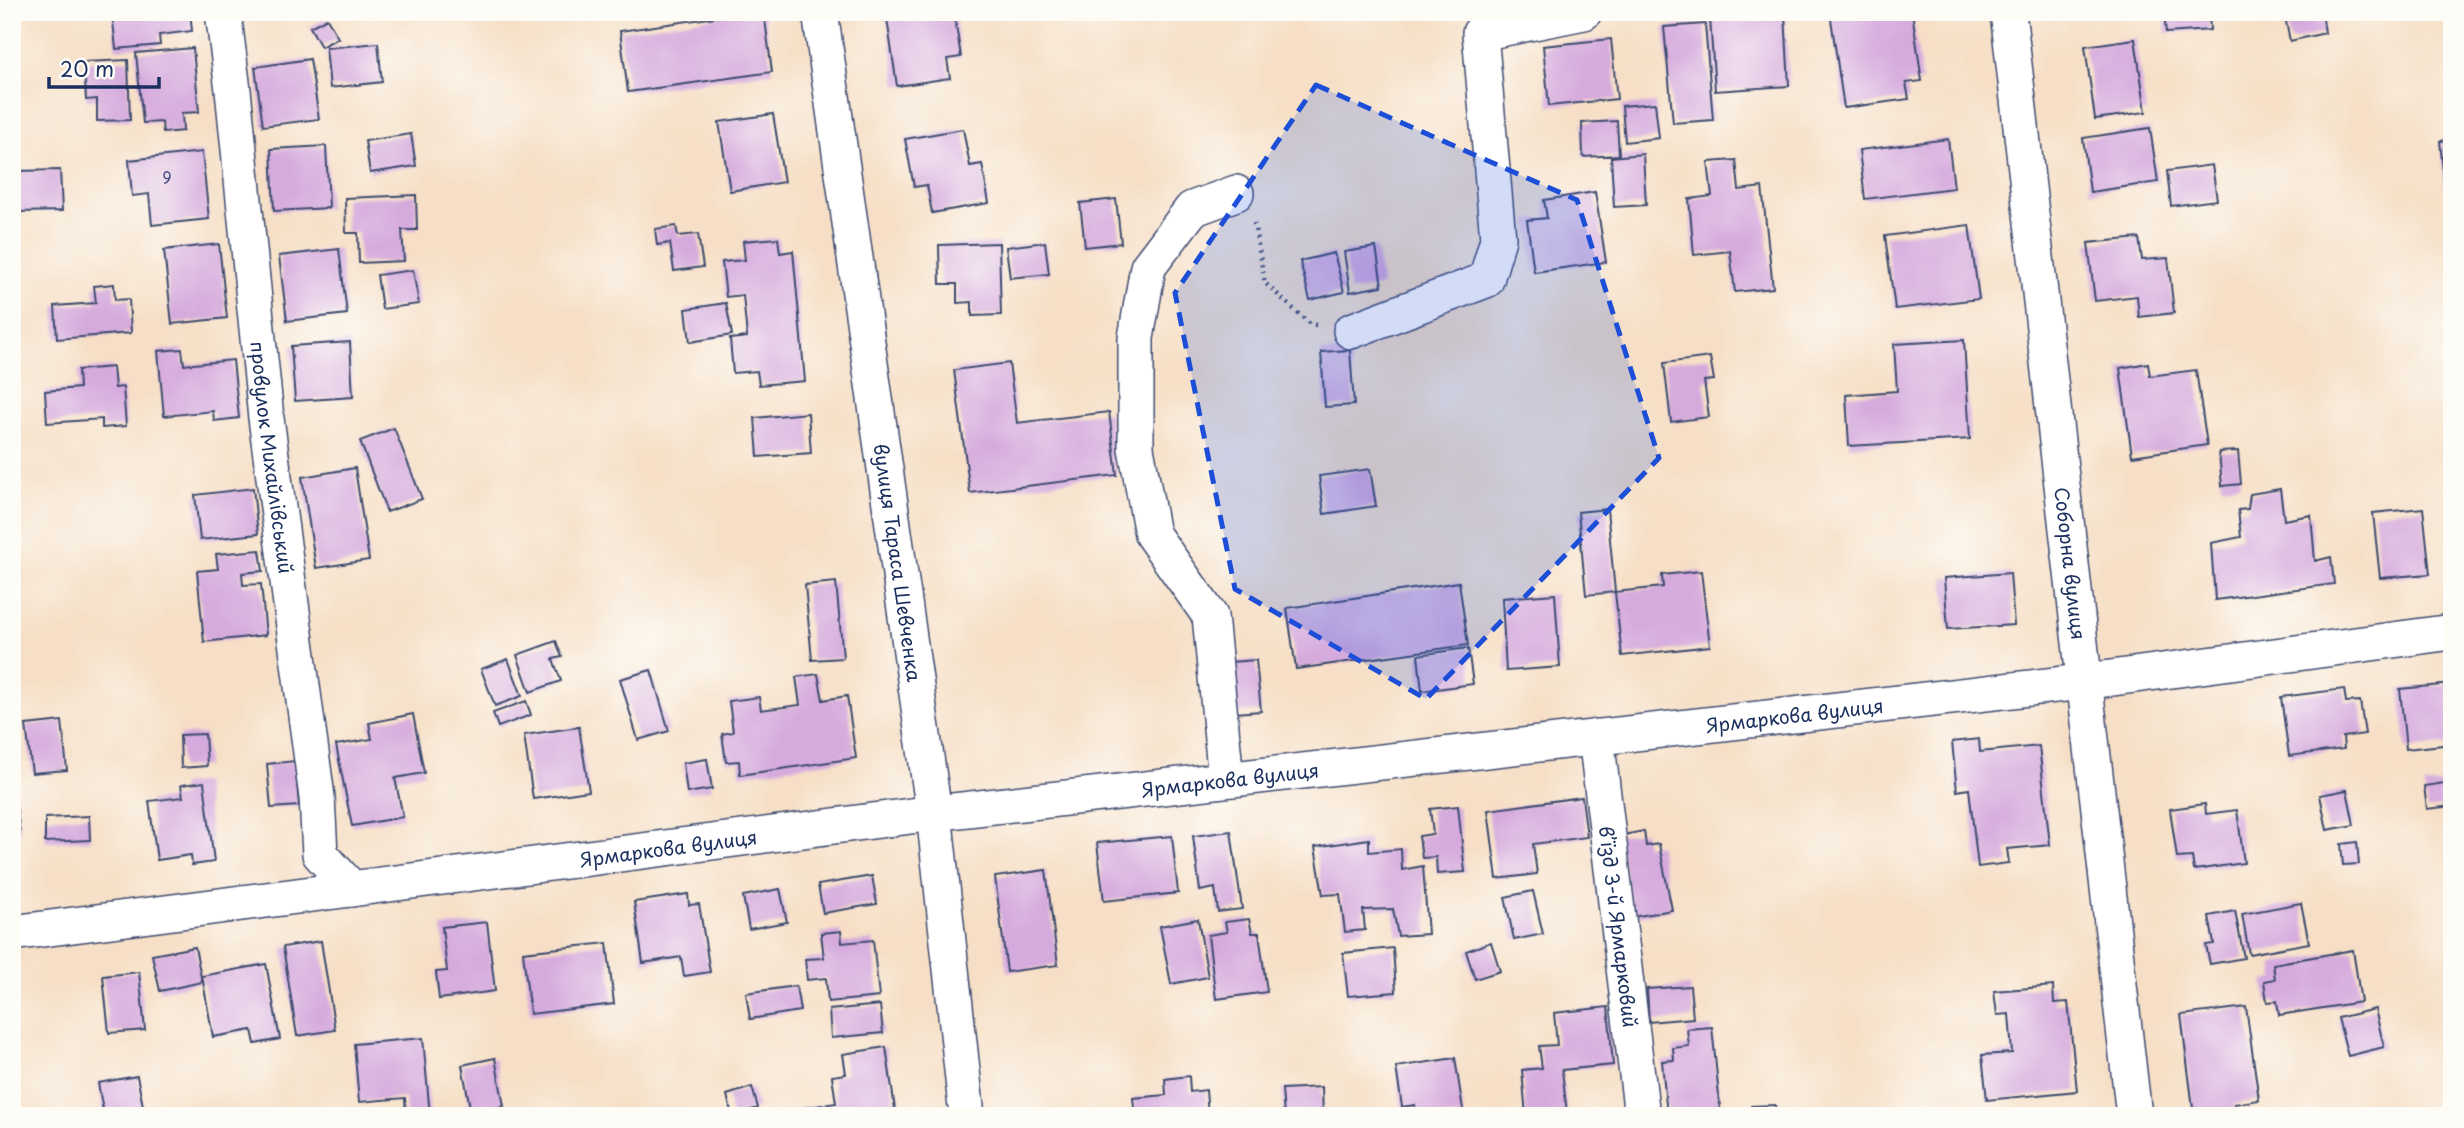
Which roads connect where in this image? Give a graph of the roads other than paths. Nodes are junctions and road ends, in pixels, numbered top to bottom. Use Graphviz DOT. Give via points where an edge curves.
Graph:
graph roads {
  1 [pos="223,12"];
  2 [pos="820,12"];
  3 [pos="1584,12"];
  4 [pos="2008,12"];
  5 [pos="1236,193"];
  6 [pos="1351,331"];
  7 [pos="2452,632"];
  8 [pos="2082,682"];
  9 [pos="1596,737"];
  10 [pos="1226,779"];
  11 [pos="934,813"];
  12 [pos="352,889"];
  13 [pos="12,933"];
  14 [pos="967,1116"];
  15 [pos="1642,1116"];
  16 [pos="2134,1116"];
  1 -- 12 [label="street, провулок Михайлівський" via="266,418 317,797 320,854"];
  2 -- 11 [label="street, вулиця Тараса Шевченка"];
  3 -- 6 [label="street" via="1480,33 1498,239 1486,280"];
  4 -- 8 [label="street, Соборна вулиця"];
  5 -- 10 [label="street" via="1192,209 1148,267 1136,338 1136,448 1152,534 1210,615"];
  7 -- 8 [label="street, Ярмаркова вулиця"];
  8 -- 9 [label="street, Ярмаркова вулиця"];
  8 -- 16 [label="street, Соборна вулиця"];
  9 -- 10 [label="street, Ярмаркова вулиця"];
  9 -- 15 [label="street, в’їзд 3-й Ярмарковий"];
  10 -- 11 [label="street, Ярмаркова вулиця"];
  11 -- 12 [label="street, Ярмаркова вулиця"];
  11 -- 14 [label="street, вулиця Тараса Шевченка"];
  12 -- 13 [label="street, Ярмаркова вулиця"];
}
